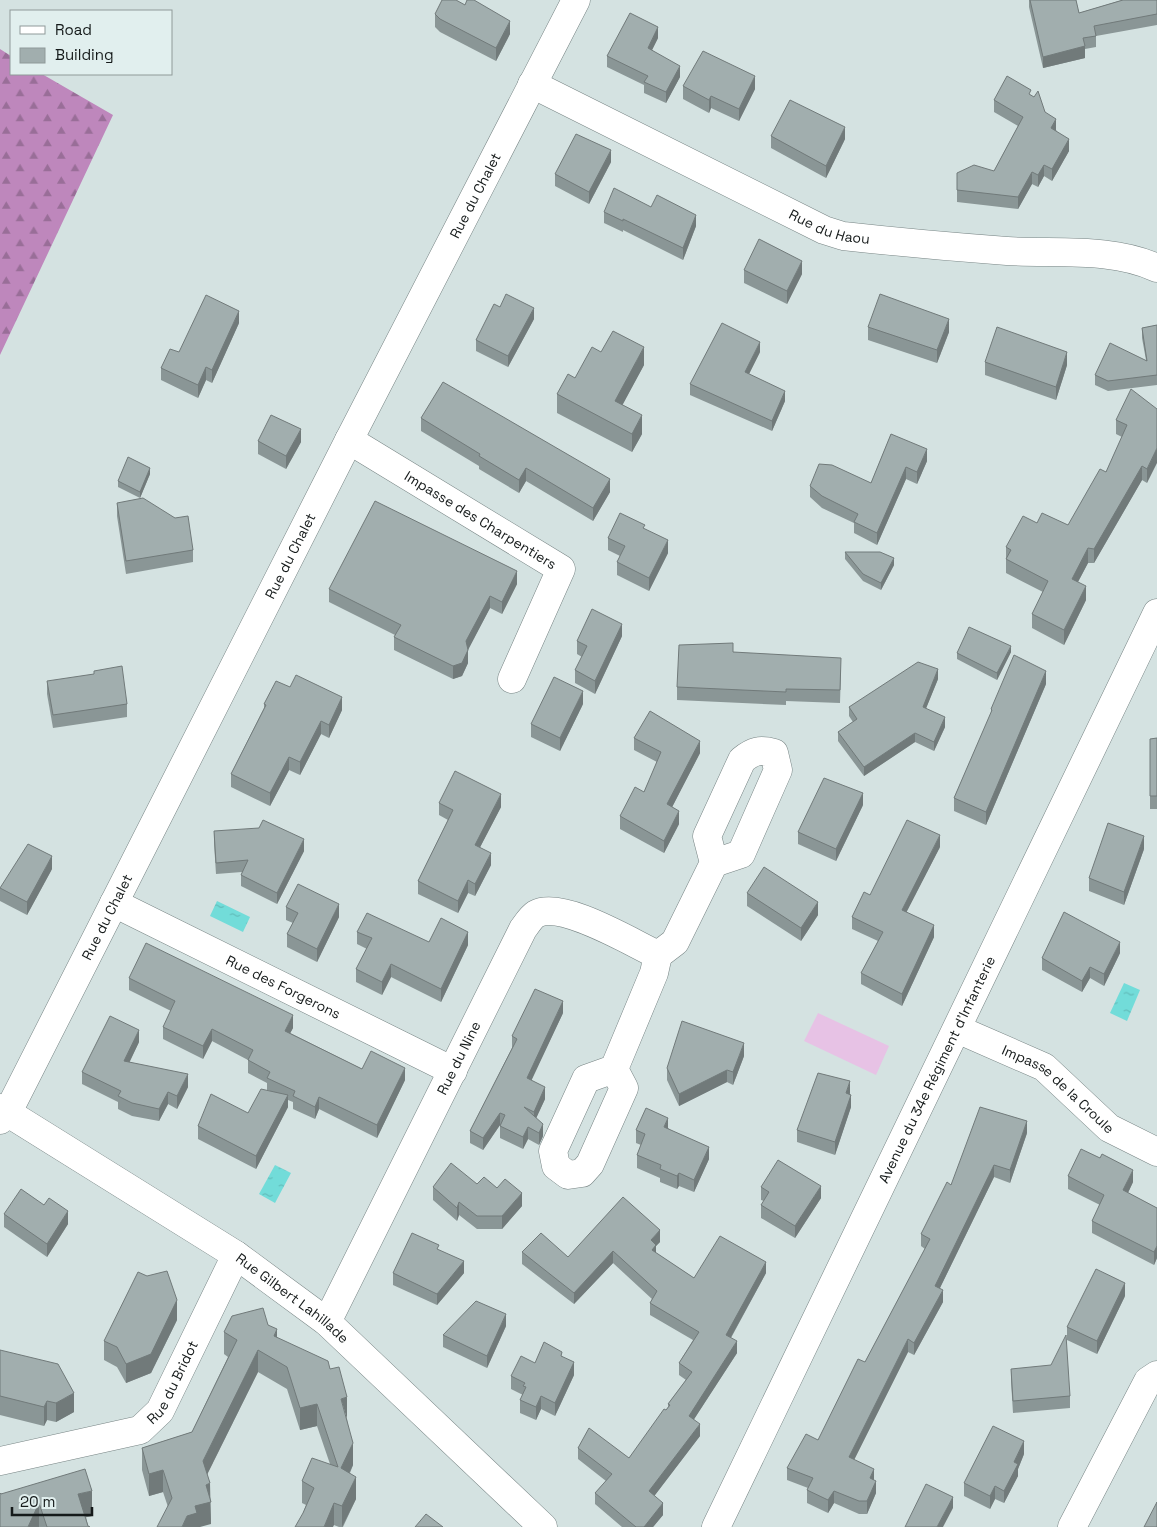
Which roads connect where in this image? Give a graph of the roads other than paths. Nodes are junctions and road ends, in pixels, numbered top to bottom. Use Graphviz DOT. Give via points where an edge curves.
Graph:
graph roads {
  1 [pos="576,0"];
  2 [pos="532,84"];
  3 [pos="1157,268"];
  4 [pos="349,440"];
  5 [pos="1157,613"];
  6 [pos="512,679"];
  7 [pos="714,863"];
  8 [pos="114,903"];
  9 [pos="658,955"];
  10 [pos="957,1029"];
  11 [pos="614,1069"];
  12 [pos="453,1071"];
  13 [pos="3,1113"];
  14 [pos="1157,1152"];
  15 [pos="236,1255"];
  16 [pos="326,1322"];
  17 [pos="1157,1374"];
  18 [pos="0,1461"];
  19 [pos="544,1527"];
  20 [pos="716,1527"];
  21 [pos="1072,1527"];
  1 -- 2 [label="street, Rue du Chalet"];
  2 -- 3 [label="street, Rue du Haou" via="824,230 843,236 1007,251 1119,256"];
  2 -- 4 [label="street, Rue du Chalet"];
  4 -- 6 [label="street, Impasse des Charpentiers" via="561,569"];
  4 -- 8 [label="street, Rue du Chalet"];
  5 -- 10 [label="street, Avenue du 34e Régiment d'Infanterie"];
  7 -- 9 [label="street" via="675,942"];
  8 -- 12 [label="street, Rue des Forgerons"];
  8 -- 13 [label="street, Rue du Chalet"];
  9 -- 11 [label="street"];
  9 -- 12 [label="street, Rue du Nine" via="572,914 554,911 536,914 523,929"];
  10 -- 14 [label="street, Impasse de la Croule" via="1044,1067 1109,1128"];
  10 -- 20 [label="street, Avenue du 34e Régiment d'Infanterie"];
  12 -- 16 [label="street, Rue du Nine"];
  13 -- 15 [label="street, Rue Gilbert Lahillade"];
  15 -- 16 [label="street, Rue Gilbert Lahillade"];
  15 -- 18 [label="street, Rue du Bridot" via="160,1412 140,1430"];
  16 -- 19 [label="street, Rue Gilbert Lahillade"];
  17 -- 21 [label="street" via="1148,1381"];
}
